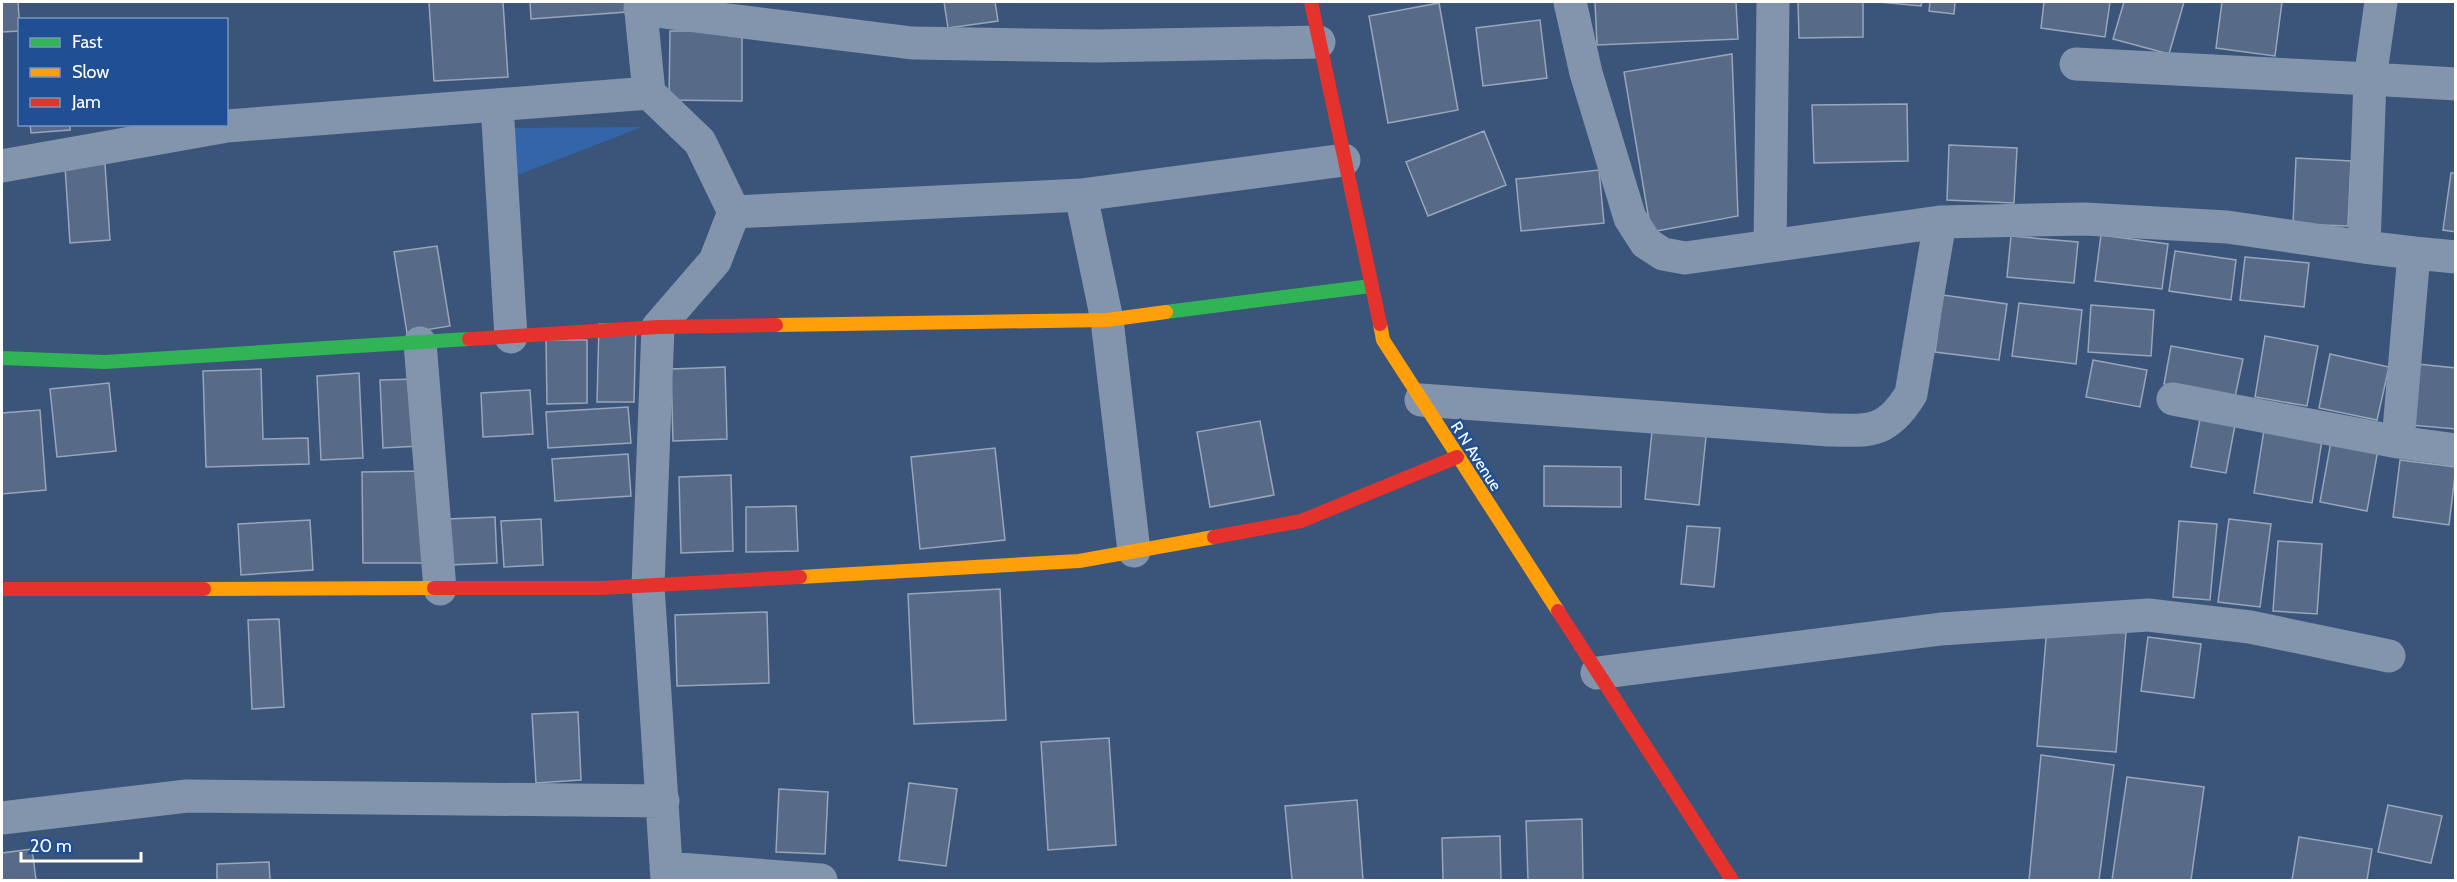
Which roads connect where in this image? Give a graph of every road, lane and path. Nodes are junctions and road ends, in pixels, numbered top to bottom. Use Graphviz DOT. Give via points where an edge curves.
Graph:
graph roads {
  1 [pos="1311,2"];
  2 [pos="1570,2"];
  3 [pos="1773,2"];
  4 [pos="2381,2"];
  5 [pos="640,5"];
  6 [pos="1319,42"];
  7 [pos="2076,64"];
  8 [pos="2370,79"];
  9 [pos="2456,84"];
  10 [pos="649,93"];
  11 [pos="497,105"];
  12 [pos="227,126"];
  13 [pos="228,126"];
  14 [pos="1344,160"];
  15 [pos="2,166"];
  16 [pos="1081,195"];
  17 [pos="734,212"];
  18 [pos="1940,222"];
  19 [pos="1770,246"];
  20 [pos="2364,247"];
  21 [pos="2414,253"];
  22 [pos="2456,256"];
  23 [pos="1371,286"];
  24 [pos="1107,320"];
  25 [pos="658,327"];
  26 [pos="511,337"];
  27 [pos="420,343"];
  28 [pos="2,358"];
  29 [pos="2172,399"];
  30 [pos="1421,400"];
  31 [pos="2398,442"];
  32 [pos="2456,450"];
  33 [pos="1456,457"];
  34 [pos="1134,551"];
  35 [pos="648,586"];
  36 [pos="2,589"];
  37 [pos="440,589"];
  38 [pos="2389,656"];
  39 [pos="1597,673"];
  40 [pos="663,801"];
  41 [pos="2,818"];
  42 [pos="666,874"];
  43 [pos="821,880"];
  44 [pos="1732,880"];
  1 -- 6 [label="street, R N Avenue"];
  2 -- 19 [label="street" via="1586,74 1630,218 1646,243 1663,254 1685,258"];
  3 -- 19 [label="street"];
  4 -- 8 [label="street"];
  5 -- 6 [label="street" via="912,43 1097,46"];
  5 -- 10 [label="street"];
  6 -- 14 [label="street, R N Avenue"];
  7 -- 8 [label="street"];
  8 -- 9 [label="street"];
  8 -- 20 [label="street"];
  10 -- 11 [label="street"];
  10 -- 17 [label="street" via="700,142"];
  11 -- 13 [label="street"];
  11 -- 26 [label="street"];
  12 -- 15 [label="street"];
  14 -- 16 [label="street"];
  14 -- 23 [label="street, R N Avenue"];
  16 -- 17 [label="street"];
  16 -- 24 [label="street"];
  17 -- 25 [label="street" via="715,261"];
  18 -- 19 [label="street"];
  18 -- 20 [label="street" via="2085,219 2227,227"];
  18 -- 30 [label="street" via="1911,394 1899,414 1872,431"];
  20 -- 21 [label="street"];
  21 -- 22 [label="street"];
  21 -- 31 [label="street"];
  23 -- 24 [label="street"];
  23 -- 30 [label="street, R N Avenue" via="1383,340"];
  24 -- 25 [label="street"];
  24 -- 34 [label="street"];
  25 -- 26 [label="street"];
  25 -- 35 [label="street"];
  26 -- 27 [label="street"];
  27 -- 28 [label="street" via="105,362"];
  27 -- 37 [label="street"];
  29 -- 31 [label="street"];
  30 -- 33 [label="street, R N Avenue"];
  31 -- 32 [label="street"];
  33 -- 34 [label="street" via="1301,520"];
  33 -- 39 [label="street, R N Avenue"];
  34 -- 35 [label="street" via="1079,561"];
  35 -- 37 [label="street"];
  35 -- 40 [label="street"];
  36 -- 37 [label="street"];
  38 -- 39 [label="street" via="2250,627 2148,615 1941,629"];
  39 -- 44 [label="street, R N Avenue"];
  40 -- 41 [label="street" via="187,796"];
  40 -- 42 [label="street"];
  42 -- 43 [label="street"];
}
